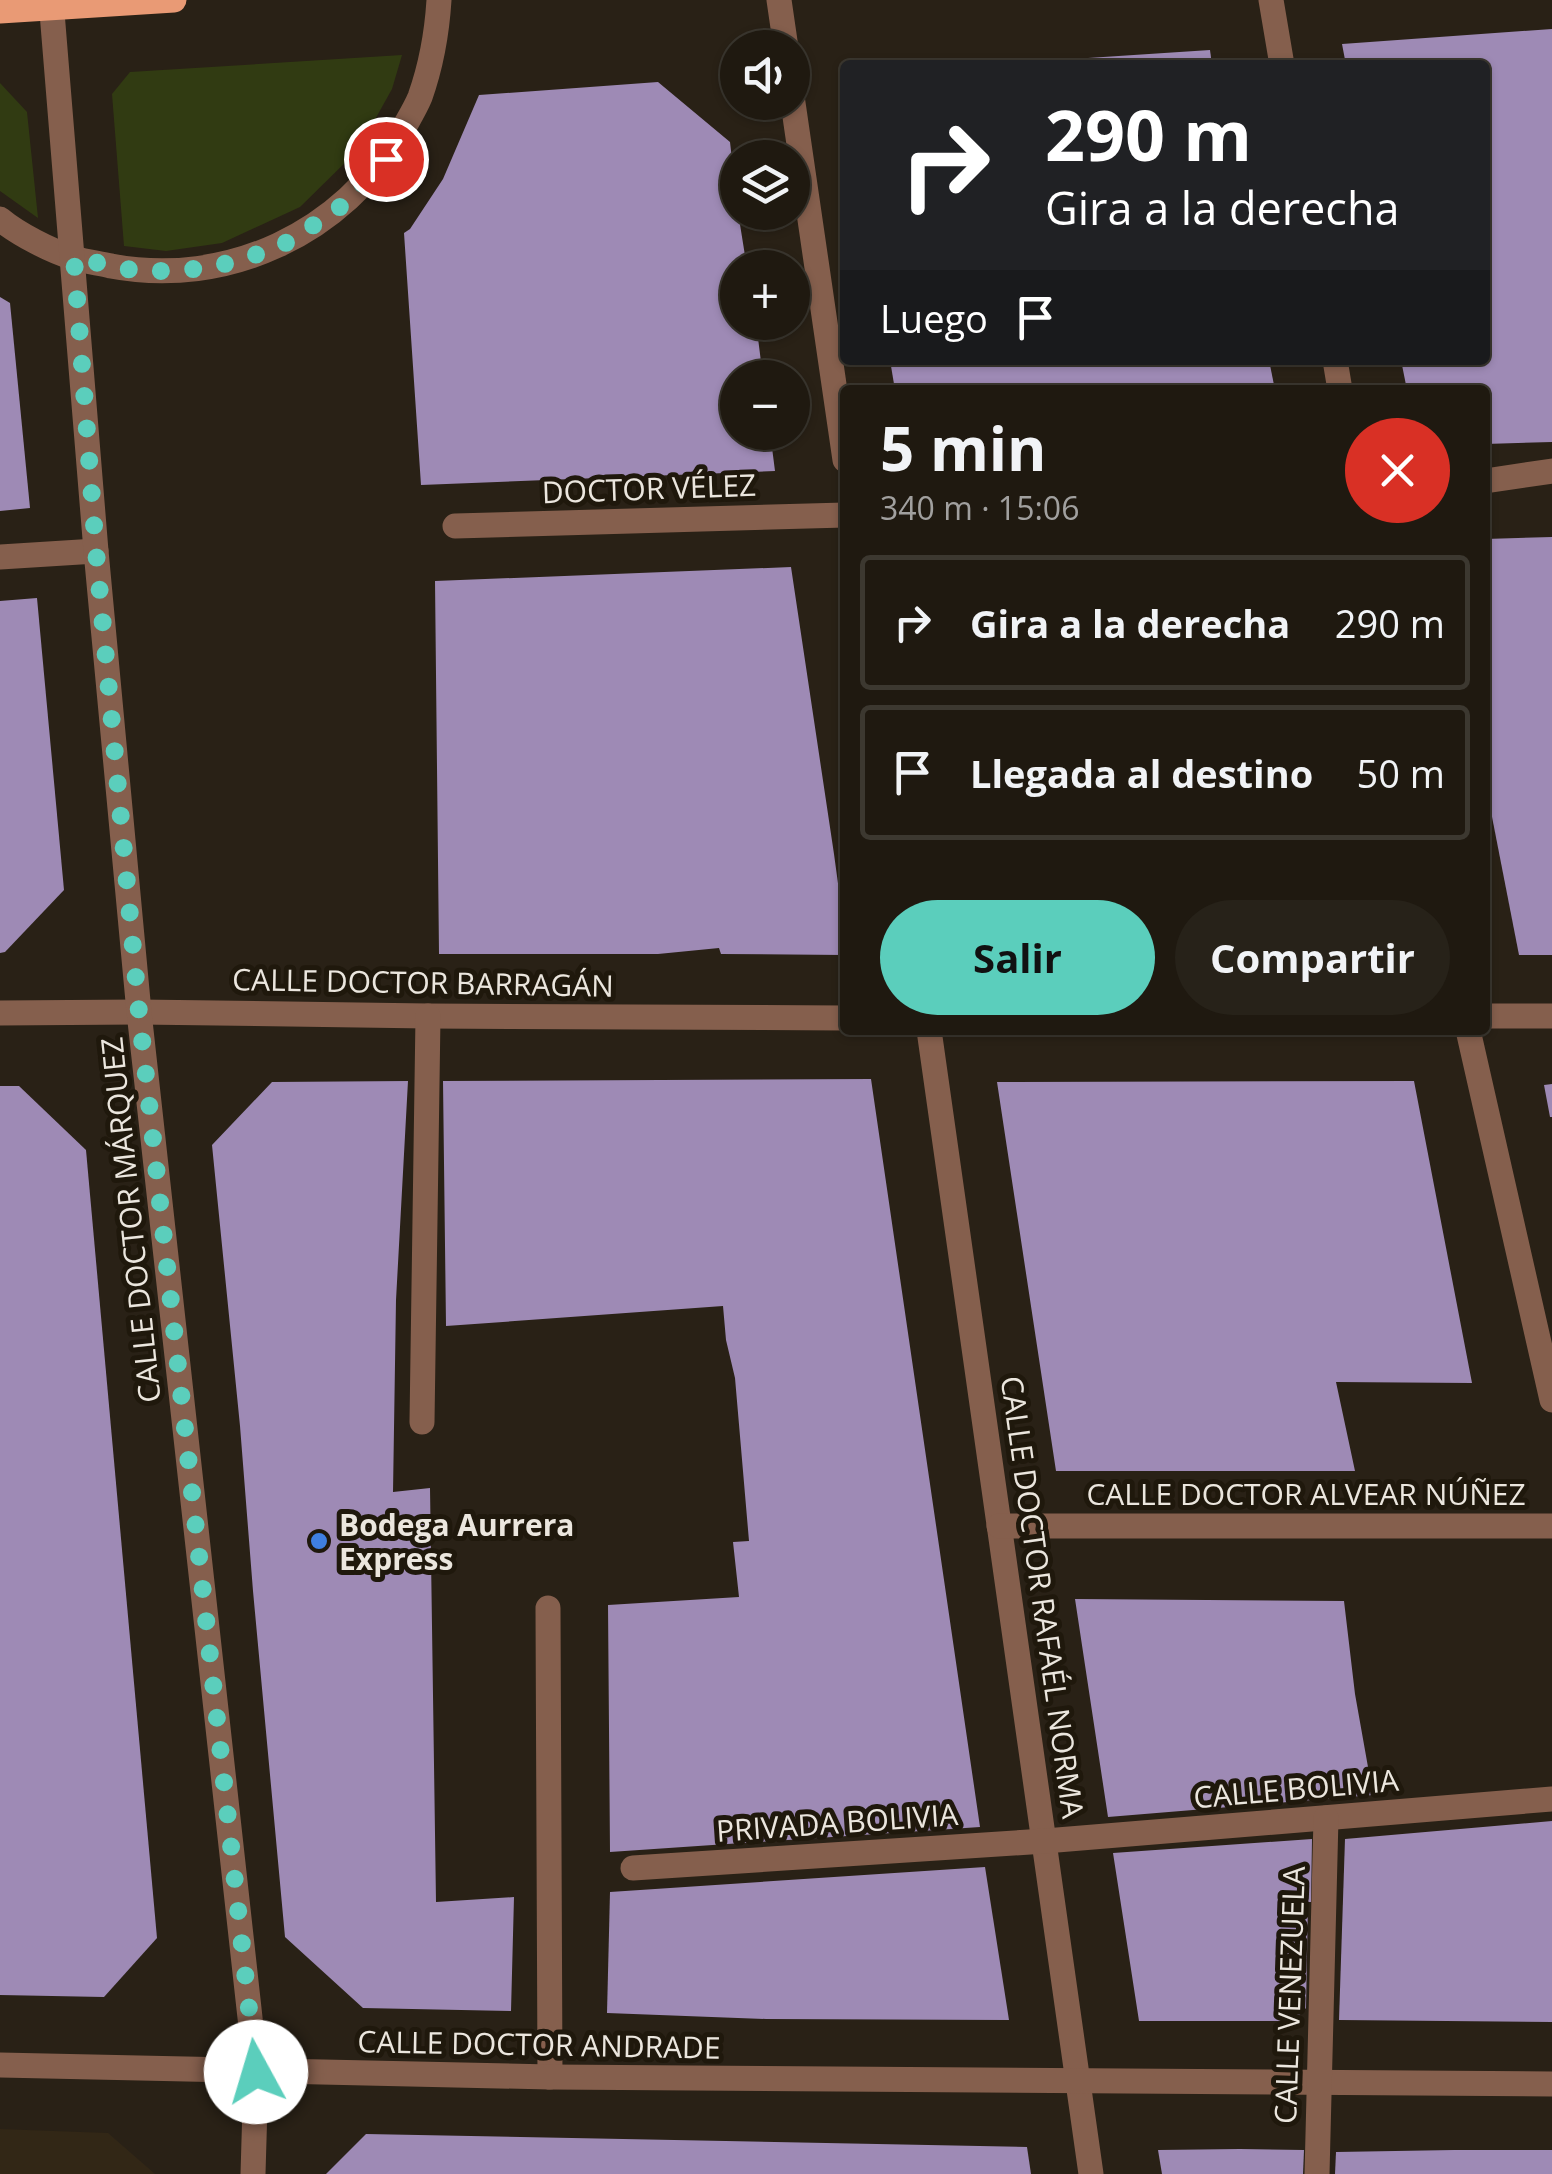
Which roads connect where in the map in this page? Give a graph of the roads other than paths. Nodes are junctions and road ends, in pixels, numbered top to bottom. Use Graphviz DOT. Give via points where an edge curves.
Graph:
graph roads {
  1 [pos="174,0"];
  2 [pos="439,0"];
  3 [pos="779,0"];
  4 [pos="1271,0"];
  5 [pos="51,4"];
  6 [pos="0,10"];
  7 [pos="783,30"];
  8 [pos="1281,60"];
  9 [pos="795,120"];
  10 [pos="0,219"];
  11 [pos="74,258"];
  12 [pos="840,426"];
  13 [pos="1552,470"];
  14 [pos="1490,479"];
  15 [pos="840,515"];
  16 [pos="455,526"];
  17 [pos="96,551"];
  18 [pos="0,556"];
  19 [pos="0,1012"];
  20 [pos="139,1012"];
  21 [pos="428,1016"];
  22 [pos="1490,1016"];
  23 [pos="1552,1016"];
  24 [pos="840,1018"];
  25 [pos="929,1035"];
  26 [pos="1469,1035"];
  27 [pos="1552,1400"];
  28 [pos="422,1422"];
  29 [pos="1000,1526"];
  30 [pos="1552,1526"];
  31 [pos="548,1608"];
  32 [pos="1552,1799"];
  33 [pos="1326,1818"];
  34 [pos="1045,1841"];
  35 [pos="633,1868"];
  36 [pos="0,2065"];
  37 [pos="256,2072"];
  38 [pos="550,2078"];
  39 [pos="1077,2080"];
  40 [pos="1319,2082"];
  41 [pos="1552,2084"];
  42 [pos="253,2174"];
  43 [pos="1091,2174"];
  44 [pos="1317,2174"];
  1 -- 5 [label="main road"];
  2 -- 11 [label="street" via="419,98 386,159 337,210 278,248 211,268 142,272"];
  3 -- 7 [label="street"];
  4 -- 8 [label="street"];
  5 -- 6 [label="main road"];
  5 -- 11 [label="street, CALLE DOCTOR MÁRQUEZ"];
  9 -- 12 [label="street"];
  10 -- 11 [label="street"];
  11 -- 17 [label="street, CALLE DOCTOR MÁRQUEZ"];
  13 -- 14 [label="street"];
  15 -- 16 [label="street, DOCTOR VÉLEZ"];
  17 -- 18 [label="street"];
  17 -- 20 [label="street, CALLE DOCTOR MÁRQUEZ"];
  19 -- 20 [label="street, CALLE DOCTOR BARRAGÁN"];
  20 -- 21 [label="street, CALLE DOCTOR BARRAGÁN"];
  20 -- 37 [label="street, CALLE DOCTOR MÁRQUEZ"];
  21 -- 24 [label="street, CALLE DOCTOR BARRAGÁN"];
  21 -- 28 [label="street"];
  22 -- 23 [label="street"];
  25 -- 29 [label="street, CALLE DOCTOR RAFAÉL NORMA"];
  26 -- 27 [label="street"];
  29 -- 30 [label="street, CALLE DOCTOR ALVEAR NÚÑEZ"];
  29 -- 34 [label="street, CALLE DOCTOR RAFAÉL NORMA"];
  31 -- 38 [label="street"];
  32 -- 33 [label="street, CALLE BOLIVIA"];
  33 -- 34 [label="street, CALLE BOLIVIA"];
  33 -- 40 [label="street, CALLE VENEZUELA"];
  34 -- 35 [label="street, PRIVADA BOLIVIA"];
  34 -- 39 [label="street, CALLE DOCTOR RAFAÉL NORMA"];
  36 -- 37 [label="street, CALLE DOCTOR ANDRADE"];
  37 -- 38 [label="street, CALLE DOCTOR ANDRADE"];
  37 -- 42 [label="street, CALLE DOCTOR MÁRQUEZ"];
  38 -- 39 [label="street, CALLE DOCTOR ANDRADE"];
  39 -- 40 [label="street, CALLE DOCTOR ANDRADE"];
  39 -- 43 [label="street, CALLE DOCTOR RAFAÉL NORMA"];
  40 -- 41 [label="street, CALLE DOCTOR ANDRADE"];
  40 -- 44 [label="street, CALLE VENEZUELA"];
}
